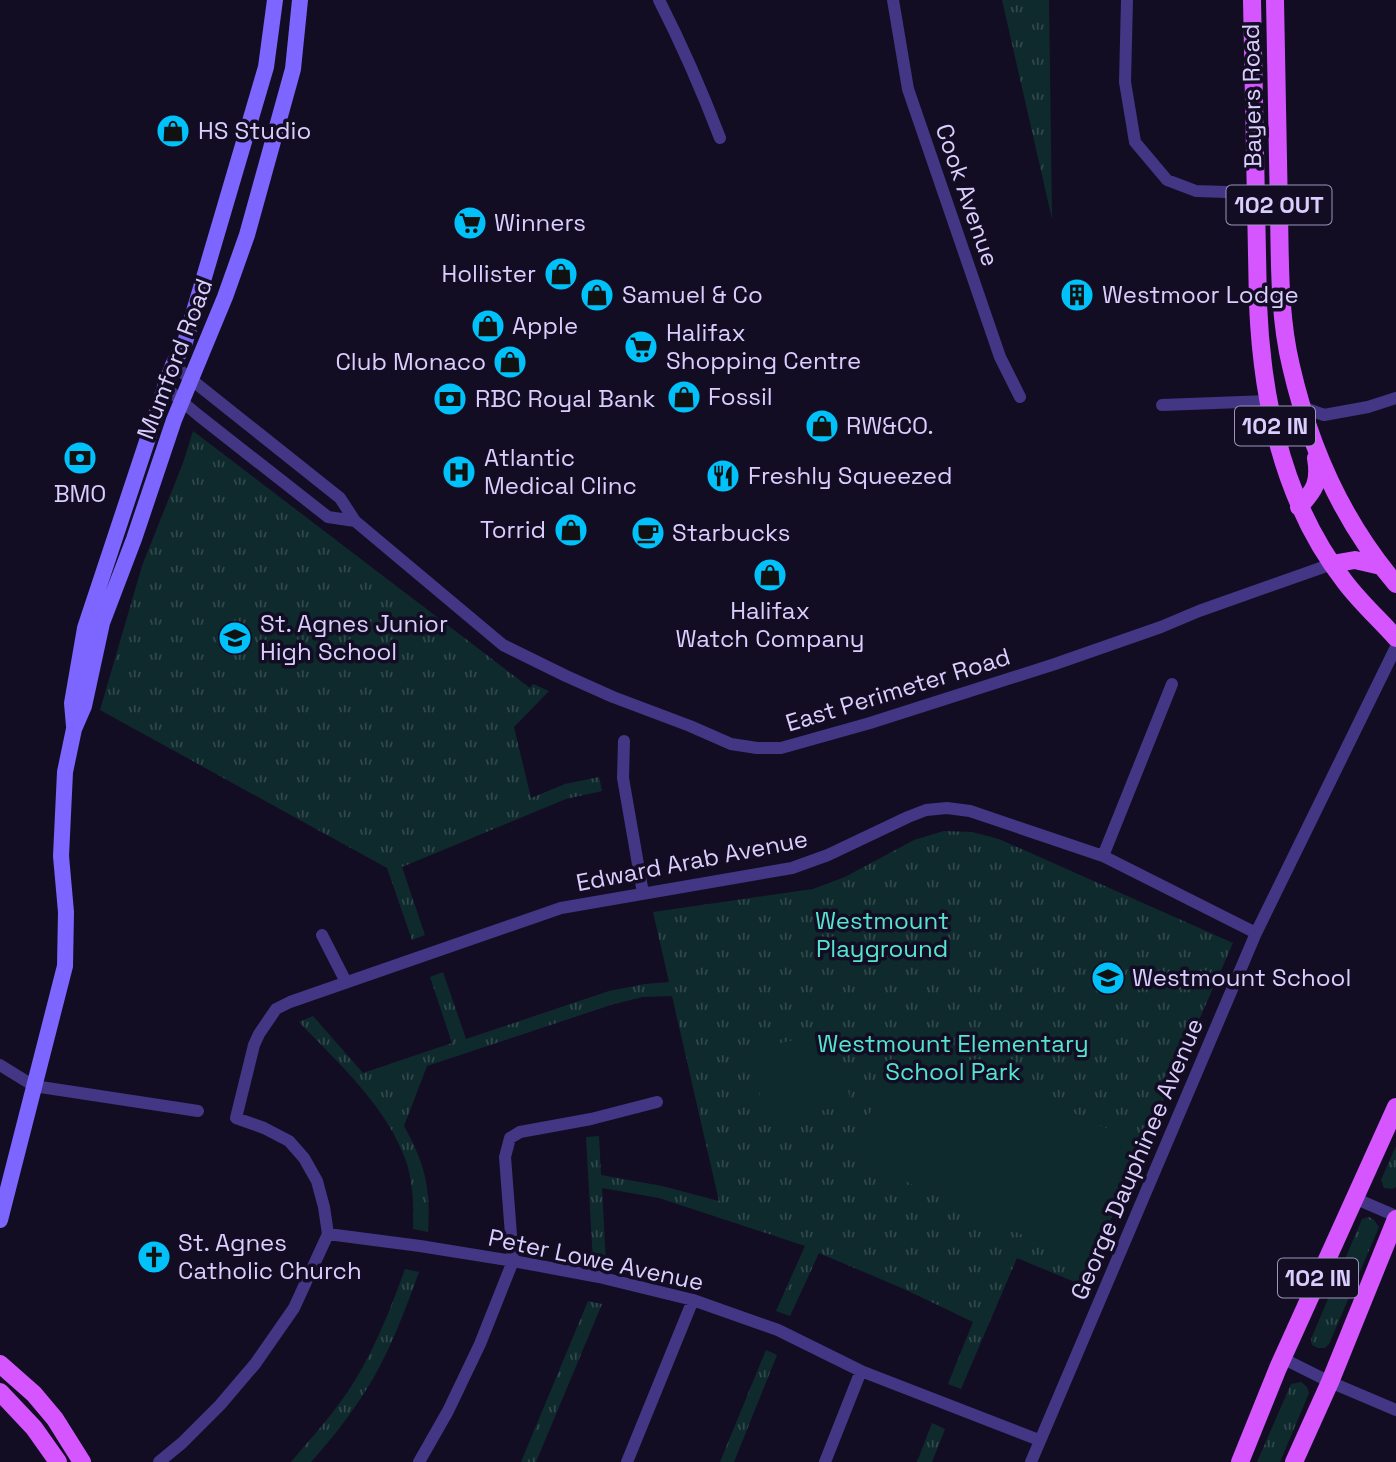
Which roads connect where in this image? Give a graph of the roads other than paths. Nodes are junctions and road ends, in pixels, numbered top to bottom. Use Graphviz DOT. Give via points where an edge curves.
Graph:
graph roads {
  1 [pos="275,0"];
  2 [pos="300,0"];
  3 [pos="659,0"];
  4 [pos="893,0"];
  5 [pos="1127,0"];
  6 [pos="1252,0"];
  7 [pos="1275,0"];
  8 [pos="720,138"];
  9 [pos="1256,193"];
  10 [pos="173,365"];
  11 [pos="190,379"];
  12 [pos="165,387"];
  13 [pos="1020,397"];
  14 [pos="1396,398"];
  15 [pos="180,401"];
  16 [pos="1268,401"];
  17 [pos="1162,405"];
  18 [pos="1302,407"];
  19 [pos="1312,441"];
  20 [pos="1299,508"];
  21 [pos="355,521"];
  22 [pos="1332,564"];
  23 [pos="1381,566"];
  24 [pos="1396,584"];
  25 [pos="1396,638"];
  26 [pos="1396,648"];
  27 [pos="1172,684"];
  28 [pos="74,729"];
  29 [pos="624,741"];
  30 [pos="1103,856"];
  31 [pos="643,893"];
  32 [pos="1256,933"];
  33 [pos="322,935"];
  34 [pos="346,982"];
  35 [pos="0,1065"];
  36 [pos="34,1086"];
  37 [pos="657,1102"];
  38 [pos="1396,1107"];
  39 [pos="198,1111"];
  40 [pos="1354,1198"];
  41 [pos="1396,1217"];
  42 [pos="0,1220"];
  43 [pos="328,1234"];
  44 [pos="513,1261"];
  45 [pos="693,1300"];
  46 [pos="1282,1358"];
  47 [pos="0,1364"];
  48 [pos="861,1371"];
  49 [pos="1330,1382"];
  50 [pos="0,1392"];
  51 [pos="1396,1410"];
  52 [pos="1039,1440"];
  53 [pos="58,1462"];
  54 [pos="82,1462"];
  55 [pos="159,1462"];
  56 [pos="419,1462"];
  57 [pos="627,1462"];
  58 [pos="825,1462"];
  59 [pos="1031,1462"];
  60 [pos="1240,1462"];
  61 [pos="1294,1462"];
  1 -- 10 [label="street, Mumford Road" via="265,67 186,342"];
  2 -- 11 [label="street, Mumford Road" via="293,69 247,235"];
  3 -- 8 [label="street"];
  4 -- 13 [label="street, Cook Avenue" via="908,89 1000,357"];
  5 -- 9 [label="street" via="1125,82 1135,142 1167,180 1196,191"];
  6 -- 9 [label="main road, Bayers Road / 102 IN"];
  7 -- 18 [label="main road, Bayers Road / 102 OUT" via="1280,274 1286,338"];
  9 -- 16 [label="main road, Bayers Road / 102 IN" via="1259,343"];
  10 -- 11 [label="street, East Perimeter Road"];
  10 -- 12 [label="street, Mumford Road"];
  11 -- 15 [label="street, Mumford Road"];
  11 -- 21 [label="street, East Perimeter Road" via="340,498"];
  12 -- 15 [label="street, East Perimeter Road"];
  12 -- 28 [label="street, Mumford Road" via="85,628 72,703"];
  14 -- 18 [label="street" via="1324,415"];
  15 -- 21 [label="street, East Perimeter Road" via="328,517"];
  15 -- 28 [label="street, Mumford Road" via="102,623 84,706"];
  16 -- 17 [label="street"];
  16 -- 20 [label="main road, Bayers Road / 102 IN"];
  18 -- 19 [label="main road, Bayers Road / 102 OUT"];
  19 -- 20 [label="main road" via="1318,469 1314,490"];
  19 -- 23 [label="main road, Bayers Road / 102 OUT" via="1333,487"];
  20 -- 22 [label="main road, Bayers Road / 102 IN"];
  21 -- 22 [label="street, East Perimeter Road" via="503,645 613,697 731,744 757,748 781,748 870,723 1055,664"];
  22 -- 23 [label="main road" via="1355,560"];
  22 -- 25 [label="main road, Bayers Road / 102 IN"];
  23 -- 24 [label="main road, Bayers Road / 102 OUT"];
  26 -- 32 [label="street, George Dauphinee Avenue"];
  27 -- 30 [label="street"];
  28 -- 36 [label="street, Mumford Road" via="65,772 61,856 65,966"];
  29 -- 31 [label="street" via="623,778"];
  30 -- 31 [label="street, Edward Arab Avenue" via="970,811 947,808 926,810 792,868"];
  30 -- 32 [label="street, Edward Arab Avenue"];
  31 -- 34 [label="street, Edward Arab Avenue" via="561,908"];
  32 -- 52 [label="street, George Dauphinee Avenue"];
  33 -- 34 [label="street"];
  34 -- 43 [label="street, Edward Arab Avenue" via="275,1009 254,1045 236,1118 289,1141 304,1158 317,1181"];
  35 -- 36 [label="street"];
  36 -- 39 [label="street"];
  36 -- 42 [label="street, Mumford Road"];
  37 -- 44 [label="street" via="510,1138 505,1157"];
  38 -- 40 [label="main road, 102 IN"];
  40 -- 41 [label="street"];
  40 -- 46 [label="main road, 102 IN"];
  41 -- 49 [label="main road"];
  43 -- 44 [label="street, Peter Lowe Avenue"];
  43 -- 55 [label="street" via="294,1308 255,1364 211,1414"];
  44 -- 45 [label="street, Peter Lowe Avenue"];
  44 -- 56 [label="street" via="475,1355"];
  45 -- 48 [label="street, Peter Lowe Avenue" via="778,1330"];
  45 -- 57 [label="street"];
  46 -- 49 [label="street"];
  46 -- 60 [label="main road, 102 IN"];
  47 -- 54 [label="main road" via="55,1419"];
  48 -- 52 [label="street, Peter Lowe Avenue"];
  48 -- 58 [label="street"];
  49 -- 51 [label="street"];
  49 -- 61 [label="main road"];
  50 -- 53 [label="main road"];
  52 -- 59 [label="street, George Dauphinee Avenue"];
}
